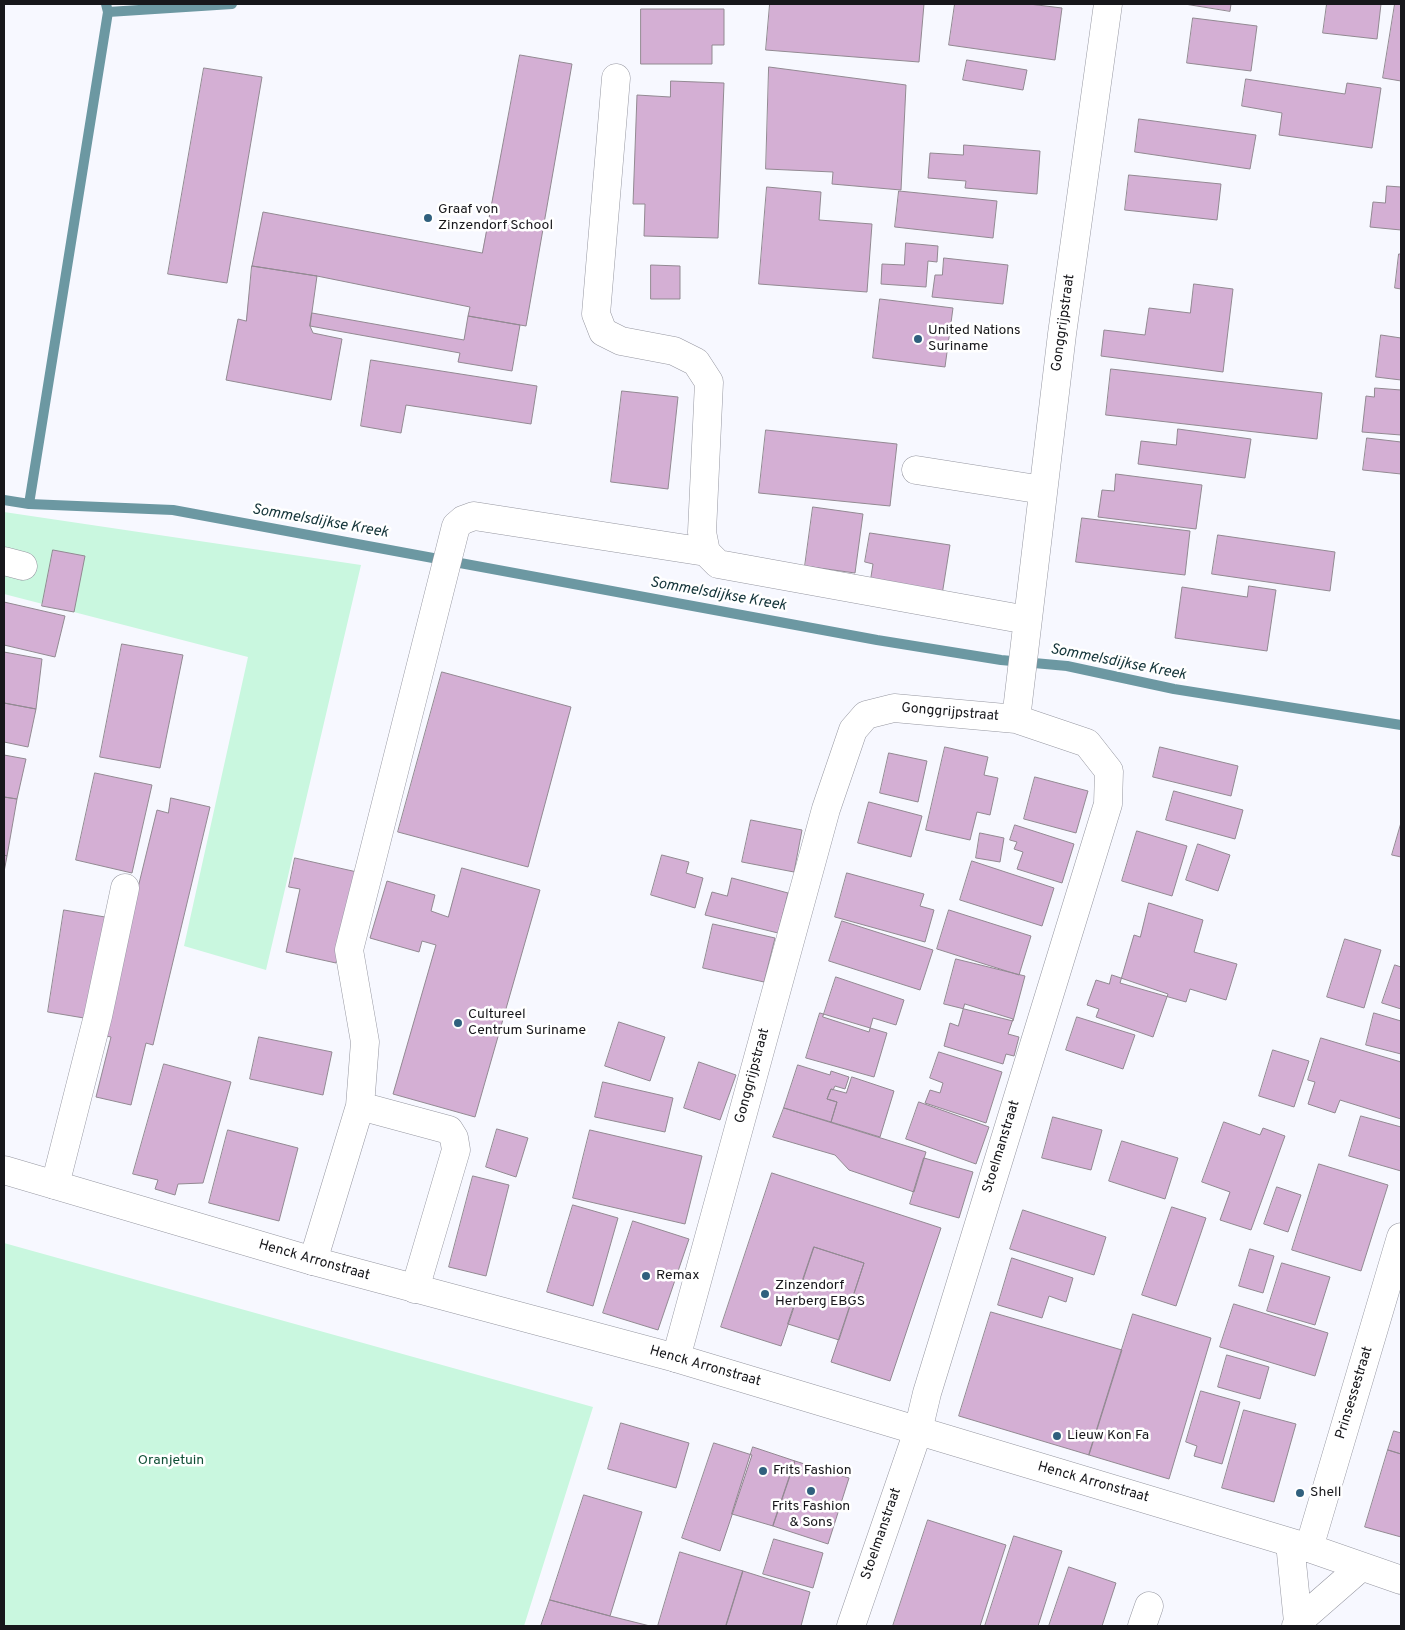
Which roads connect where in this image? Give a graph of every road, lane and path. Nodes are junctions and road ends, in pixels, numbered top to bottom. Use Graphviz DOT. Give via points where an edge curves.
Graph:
graph roads {
  1 [pos="1108,4"];
  2 [pos="616,78"];
  3 [pos="916,470"];
  4 [pos="1043,490"];
  5 [pos="706,552"];
  6 [pos="1027,624"];
  7 [pos="1016,719"];
  8 [pos="125,888"];
  9 [pos="360,1106"];
  10 [pos="4,1170"];
  11 [pos="55,1185"];
  12 [pos="1401,1237"];
  13 [pos="313,1261"];
  14 [pos="415,1289"];
  15 [pos="676,1358"];
  16 [pos="918,1431"];
  17 [pos="1299,1545"];
  18 [pos="1361,1568"];
  19 [pos="1401,1580"];
  20 [pos="1297,1624"];
  21 [pos="851,1626"];
  1 -- 4 [label="street, Gonggrijpstraat"];
  2 -- 5 [label="street" via="596,314 603,332 621,341 674,352 696,362 709,382 702,532"];
  3 -- 4 [label="street"];
  4 -- 6 [label="street, Gonggrijpstraat"];
  5 -- 6 [label="street" via="718,564"];
  5 -- 9 [label="street" via="474,516 456,526 349,950 365,1042"];
  6 -- 7 [label="street, Gonggrijpstraat"];
  7 -- 15 [label="street, Gonggrijpstraat" via="894,708 866,715 853,730 826,809"];
  7 -- 16 [label="street, Stoelmanstraat" via="1086,743 1109,771 1108,804"];
  8 -- 11 [label="street" via="98,1016"];
  9 -- 13 [label="street"];
  9 -- 14 [label="street" via="449,1130 454,1138 456,1150"];
  10 -- 11 [label="street, Henck Arronstraat"];
  11 -- 13 [label="street, Henck Arronstraat"];
  12 -- 17 [label="street, Prinsessestraat"];
  13 -- 14 [label="street, Henck Arronstraat"];
  14 -- 15 [label="street, Henck Arronstraat"];
  15 -- 16 [label="street, Henck Arronstraat"];
  16 -- 17 [label="street, Henck Arronstraat"];
  16 -- 21 [label="street, Stoelmanstraat"];
  17 -- 18 [label="street, Henck Arronstraat"];
  17 -- 20 [label="street"];
  18 -- 19 [label="street, Henck Arronstraat"];
  18 -- 20 [label="street"];
}
